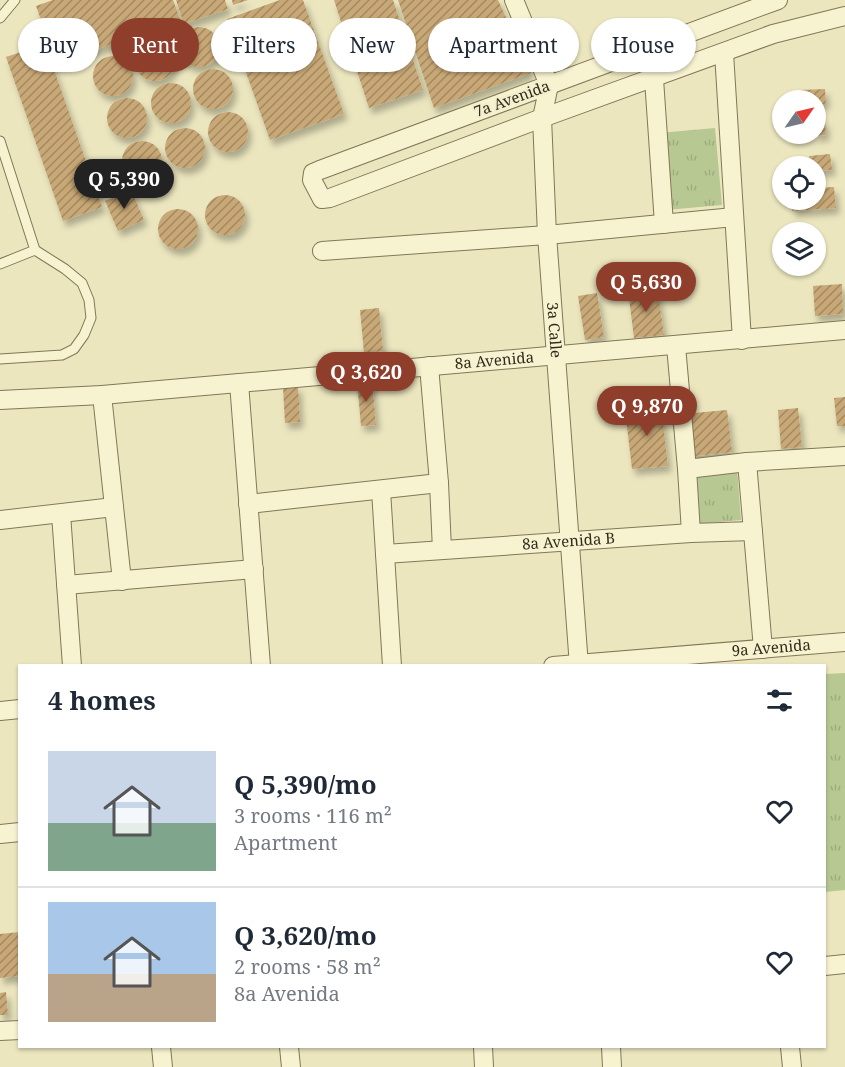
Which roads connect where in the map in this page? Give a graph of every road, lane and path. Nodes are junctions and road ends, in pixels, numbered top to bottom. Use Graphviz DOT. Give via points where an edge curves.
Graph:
graph roads {
  1 [pos="15,0"];
  2 [pos="514,0"];
  3 [pos="778,0"];
  4 [pos="845,16"];
  5 [pos="0,18"];
  6 [pos="724,53"];
  7 [pos="654,79"];
  8 [pos="549,85"];
  9 [pos="542,118"];
  10 [pos="0,141"];
  11 [pos="734,217"];
  12 [pos="664,224"];
  13 [pos="547,235"];
  14 [pos="35,250"];
  15 [pos="322,250"];
  16 [pos="0,264"];
  17 [pos="845,330"];
  18 [pos="742,340"];
  19 [pos="676,346"];
  20 [pos="556,355"];
  21 [pos="0,360"];
  22 [pos="429,366"];
  23 [pos="239,383"];
  24 [pos="102,395"];
  25 [pos="0,400"];
  26 [pos="845,456"];
  27 [pos="747,462"];
  28 [pos="687,469"];
  29 [pos="439,483"];
  30 [pos="381,490"];
  31 [pos="248,504"];
  32 [pos="114,507"];
  33 [pos="61,514"];
  34 [pos="0,520"];
  35 [pos="753,531"];
  36 [pos="691,533"];
  37 [pos="570,543"];
  38 [pos="442,550"];
  39 [pos="385,554"];
  40 [pos="254,569"];
  41 [pos="122,581"];
  42 [pos="66,585"];
  43 [pos="845,642"];
  44 [pos="763,649"];
  45 [pos="72,664"];
  46 [pos="261,664"];
  47 [pos="392,664"];
  48 [pos="578,664"];
  49 [pos="590,664"];
  50 [pos="18,709"];
  51 [pos="0,711"];
  52 [pos="18,832"];
  53 [pos="0,834"];
  54 [pos="845,964"];
  55 [pos="826,966"];
  56 [pos="18,1030"];
  57 [pos="0,1031"];
  58 [pos="161,1048"];
  59 [pos="289,1048"];
  60 [pos="483,1048"];
  61 [pos="611,1048"];
  62 [pos="790,1048"];
  63 [pos="163,1067"];
  64 [pos="291,1067"];
  65 [pos="484,1067"];
  66 [pos="612,1067"];
  67 [pos="792,1067"];
  1 -- 5 [label="lane"];
  2 -- 8 [label="street"];
  3 -- 8 [label="street, 7a Avenida"];
  4 -- 6 [label="street, 7a Avenida" via="773,34"];
  6 -- 7 [label="street, 7a Avenida"];
  6 -- 11 [label="street"];
  7 -- 9 [label="street, 7a Avenida"];
  7 -- 12 [label="street"];
  8 -- 9 [label="street, 3a Calle"];
  8 -- 9 [label="street, 7a Avenida" via="313,173 312,180 318,195 330,198"];
  9 -- 13 [label="street, 3a Calle"];
  10 -- 14 [label="lane"];
  11 -- 12 [label="street"];
  11 -- 18 [label="street"];
  12 -- 13 [label="street"];
  13 -- 15 [label="street"];
  13 -- 20 [label="street, 3a Calle"];
  14 -- 16 [label="lane"];
  14 -- 21 [label="lane" via="82,283 90,300 91,318 74,349 62,355"];
  17 -- 18 [label="street, 8a Avenida"];
  18 -- 19 [label="street, 8a Avenida"];
  19 -- 20 [label="street, 8a Avenida"];
  19 -- 28 [label="street"];
  20 -- 22 [label="street, 8a Avenida"];
  20 -- 37 [label="street, 3a Calle"];
  22 -- 23 [label="street, 8a Avenida"];
  22 -- 29 [label="street"];
  23 -- 24 [label="street, 8a Avenida"];
  23 -- 31 [label="street"];
  24 -- 25 [label="street, 8a Avenida"];
  24 -- 32 [label="street"];
  26 -- 27 [label="street"];
  27 -- 28 [label="street"];
  27 -- 35 [label="street"];
  28 -- 36 [label="street"];
  29 -- 30 [label="street"];
  29 -- 38 [label="street"];
  30 -- 31 [label="street"];
  30 -- 39 [label="street"];
  31 -- 40 [label="street"];
  32 -- 33 [label="street"];
  32 -- 41 [label="street"];
  33 -- 34 [label="street"];
  33 -- 42 [label="street"];
  35 -- 36 [label="street, 8a Avenida B"];
  35 -- 44 [label="street"];
  36 -- 37 [label="street, 8a Avenida B"];
  37 -- 38 [label="street, 8a Avenida B"];
  37 -- 48 [label="street, 3a Calle"];
  38 -- 39 [label="street, 8a Avenida B"];
  39 -- 47 [label="street"];
  40 -- 41 [label="street"];
  40 -- 46 [label="street"];
  41 -- 42 [label="street"];
  42 -- 45 [label="street"];
  43 -- 44 [label="street, 9a Avenida"];
  44 -- 49 [label="street, 9a Avenida"];
  50 -- 51 [label="street"];
  52 -- 53 [label="street"];
  54 -- 55 [label="street"];
  56 -- 57 [label="street"];
  58 -- 63 [label="street"];
  59 -- 64 [label="street"];
  60 -- 65 [label="street"];
  61 -- 66 [label="street"];
  62 -- 67 [label="street"];
}
